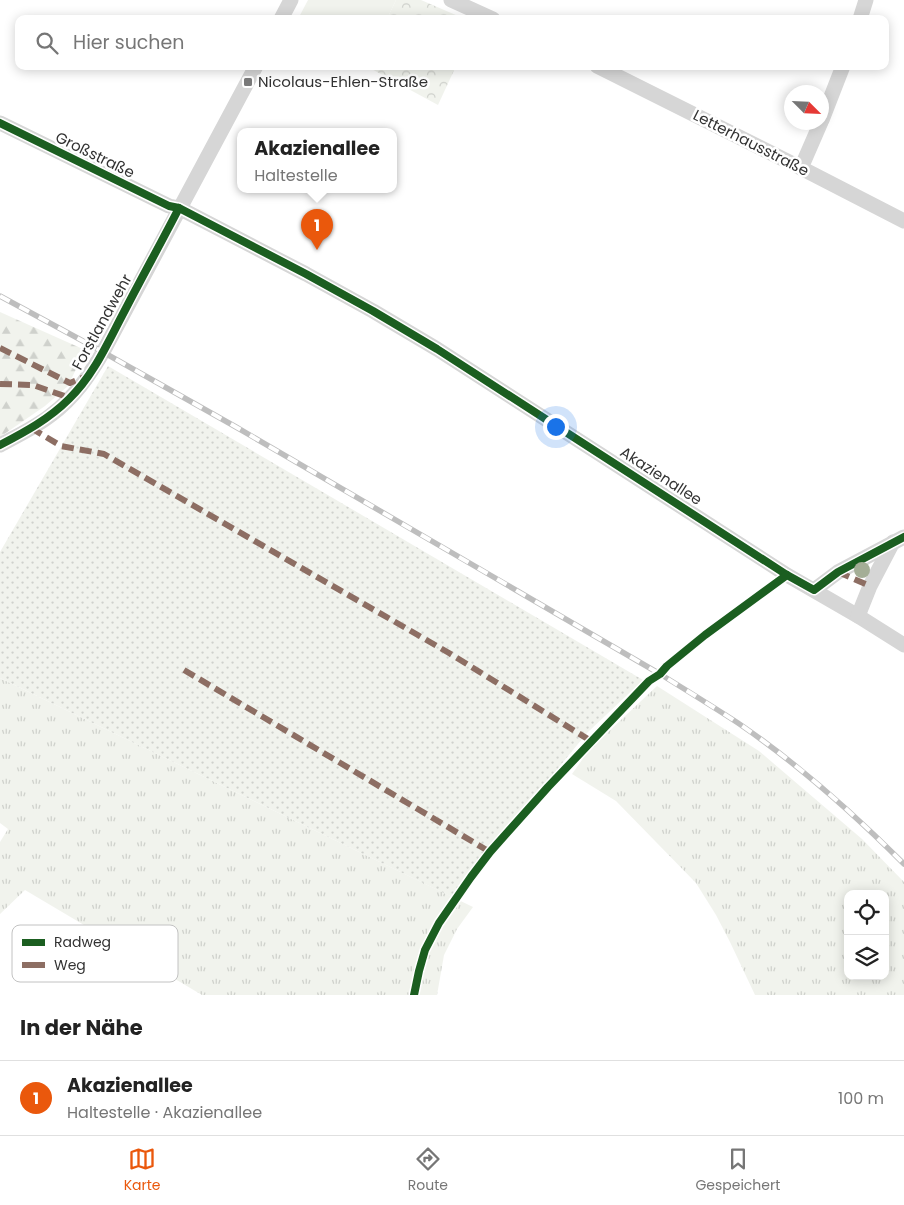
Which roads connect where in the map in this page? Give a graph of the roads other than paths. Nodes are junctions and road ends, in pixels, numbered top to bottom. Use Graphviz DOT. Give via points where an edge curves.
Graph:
graph roads {
  1 [pos="291,0"];
  2 [pos="451,0"];
  3 [pos="866,0"];
  4 [pos="283,15"];
  5 [pos="484,15"];
  6 [pos="861,15"];
  7 [pos="254,70"];
  8 [pos="605,70"];
  9 [pos="841,70"];
  10 [pos="829,101"];
  11 [pos="0,123"];
  12 [pos="817,130"];
  13 [pos="802,168"];
  14 [pos="179,208"];
  15 [pos="904,220"];
  16 [pos="0,445"];
  17 [pos="898,540"];
  18 [pos="814,590"];
  19 [pos="858,616"];
  20 [pos="904,645"];
  1 -- 4 [label="street"];
  2 -- 5 [label="street"];
  3 -- 6 [label="street"];
  7 -- 14 [label="street"];
  8 -- 13 [label="street, Letterhausstraße"];
  9 -- 10 [label="street"];
  11 -- 14 [label="street, Großstraße"];
  12 -- 13 [label="street"];
  13 -- 15 [label="street, Letterhausstraße"];
  14 -- 16 [label="street, Forstlandwehr" via="89,375 50,416"];
  14 -- 18 [label="street, Akazienallee" via="306,274 437,349"];
  17 -- 18 [label="street" via="838,572"];
  17 -- 19 [label="street" via="873,580"];
  18 -- 19 [label="street, Akazienallee"];
  19 -- 20 [label="street, Akazienallee"];
}
